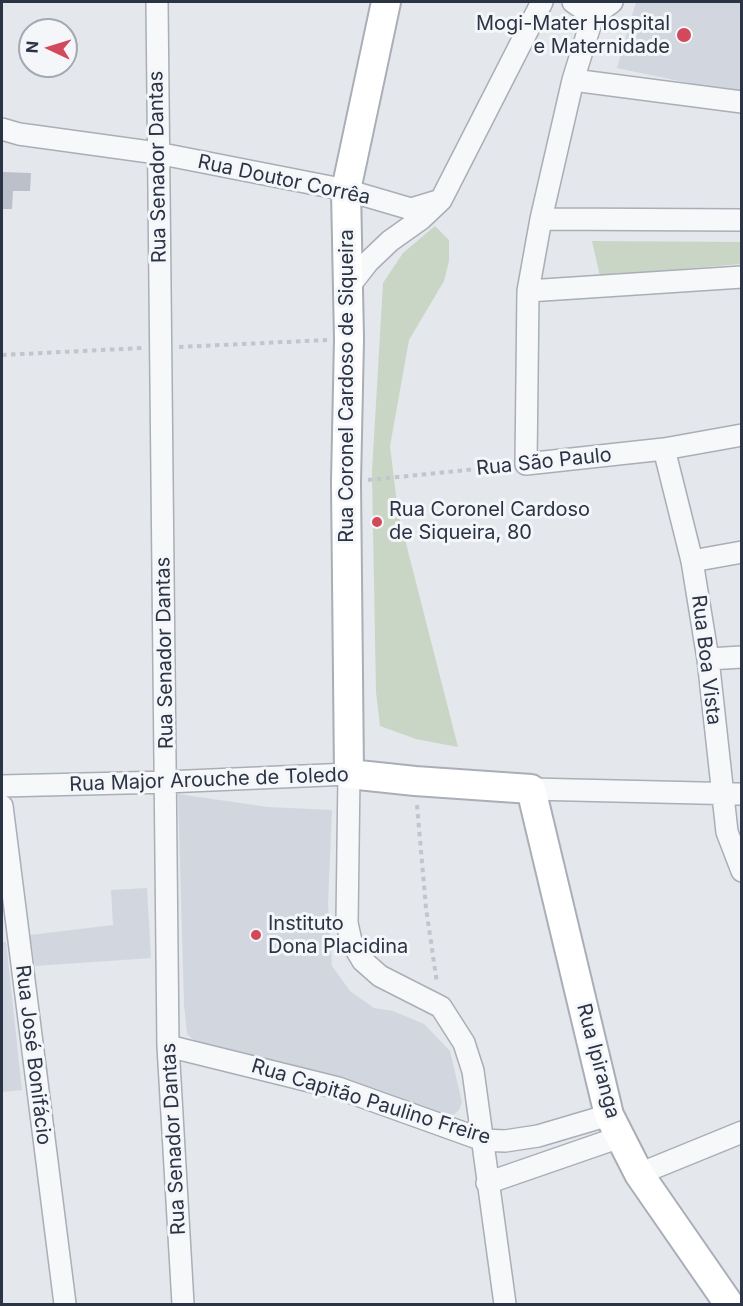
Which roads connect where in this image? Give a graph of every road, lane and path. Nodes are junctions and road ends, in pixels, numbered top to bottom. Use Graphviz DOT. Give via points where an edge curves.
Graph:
graph roads {
  1 [pos="157,2"];
  2 [pos="386,2"];
  3 [pos="542,2"];
  4 [pos="573,2"];
  5 [pos="612,2"];
  6 [pos="593,16"];
  7 [pos="573,80"];
  8 [pos="741,102"];
  9 [pos="7,133"];
  10 [pos="157,153"];
  11 [pos="346,190"];
  12 [pos="441,200"];
  13 [pos="541,219"];
  14 [pos="741,220"];
  15 [pos="741,277"];
  16 [pos="347,289"];
  17 [pos="528,291"];
  18 [pos="741,435"];
  19 [pos="664,449"];
  20 [pos="526,464"];
  21 [pos="346,482"];
  22 [pos="741,552"];
  23 [pos="692,561"];
  24 [pos="741,657"];
  25 [pos="708,659"];
  26 [pos="349,716"];
  27 [pos="350,774"];
  28 [pos="415,781"];
  29 [pos="166,782"];
  30 [pos="2,786"];
  31 [pos="531,789"];
  32 [pos="732,794"];
  33 [pos="2,807"];
  34 [pos="741,871"];
  35 [pos="441,1007"];
  36 [pos="168,1046"];
  37 [pos="473,1071"];
  38 [pos="615,1126"];
  39 [pos="456,1129"];
  40 [pos="741,1132"];
  41 [pos="483,1140"];
  42 [pos="639,1174"];
  43 [pos="487,1183"];
  44 [pos="65,1305"];
  45 [pos="183,1305"];
  46 [pos="505,1305"];
  47 [pos="729,1305"];
  1 -- 10 [label="street, Rua Senador Dantas"];
  2 -- 11 [label="main road, Rua Coronel Cardoso de Siqueira"];
  3 -- 12 [label="street"];
  4 -- 6 [label="street"];
  5 -- 6 [label="street"];
  6 -- 7 [label="street"];
  7 -- 8 [label="street"];
  7 -- 13 [label="street"];
  9 -- 10 [label="street, Rua Doutor Corrêa"];
  10 -- 11 [label="street, Rua Doutor Corrêa"];
  10 -- 29 [label="street, Rua Senador Dantas"];
  11 -- 12 [label="street, Rua Doutor Corrêa" via="411,209"];
  11 -- 16 [label="main road, Rua Coronel Cardoso de Siqueira"];
  12 -- 16 [label="street" via="390,241"];
  13 -- 14 [label="street"];
  13 -- 17 [label="street"];
  15 -- 17 [label="street"];
  16 -- 21 [label="main road, Rua Coronel Cardoso de Siqueira"];
  17 -- 20 [label="street"];
  18 -- 19 [label="street, Rua São Paulo"];
  19 -- 20 [label="street, Rua São Paulo"];
  19 -- 23 [label="street, Rua Boa Vista"];
  20 -- 21 [label="path, Rua São Paulo"];
  21 -- 26 [label="main road, Rua Coronel Cardoso de Siqueira"];
  22 -- 23 [label="street"];
  23 -- 25 [label="street, Rua Boa Vista"];
  24 -- 25 [label="street"];
  25 -- 32 [label="street, Rua Boa Vista"];
  26 -- 27 [label="main road, Rua Coronel Cardoso de Siqueira"];
  26 -- 28 [label="main road, Rua Major Arouche de Toledo" via="356,742 371,762"];
  27 -- 28 [label="main road, Rua Major Arouche de Toledo"];
  27 -- 29 [label="street, Rua Major Arouche de Toledo"];
  27 -- 35 [label="street" via="347,923 351,941 363,961 380,976"];
  28 -- 31 [label="main road, Rua Major Arouche de Toledo"];
  28 -- 35 [label="path" via="426,908"];
  29 -- 30 [label="street, Rua Major Arouche de Toledo"];
  29 -- 36 [label="street, Rua Senador Dantas"];
  31 -- 32 [label="street, Rua Major Arouche de Toledo"];
  31 -- 38 [label="main road, Rua Ipiranga"];
  32 -- 34 [label="street, Rua Boa Vista" via="727,832"];
  33 -- 44 [label="street, Rua José Bonifácio"];
  35 -- 37 [label="street" via="464,1043"];
  36 -- 39 [label="street, Rua Capitão Paulino Freire" via="338,1088"];
  36 -- 45 [label="street, Rua Senador Dantas"];
  37 -- 39 [label="street"];
  37 -- 41 [label="street"];
  38 -- 41 [label="street, Rua Capitão Paulino Freire" via="505,1141"];
  38 -- 42 [label="main road, Rua Ipiranga"];
  38 -- 43 [label="street"];
  39 -- 41 [label="street, Rua Capitão Paulino Freire"];
  40 -- 42 [label="street"];
  41 -- 43 [label="street"];
  42 -- 47 [label="main road, Rua Ipiranga"];
  43 -- 46 [label="street"];
}
